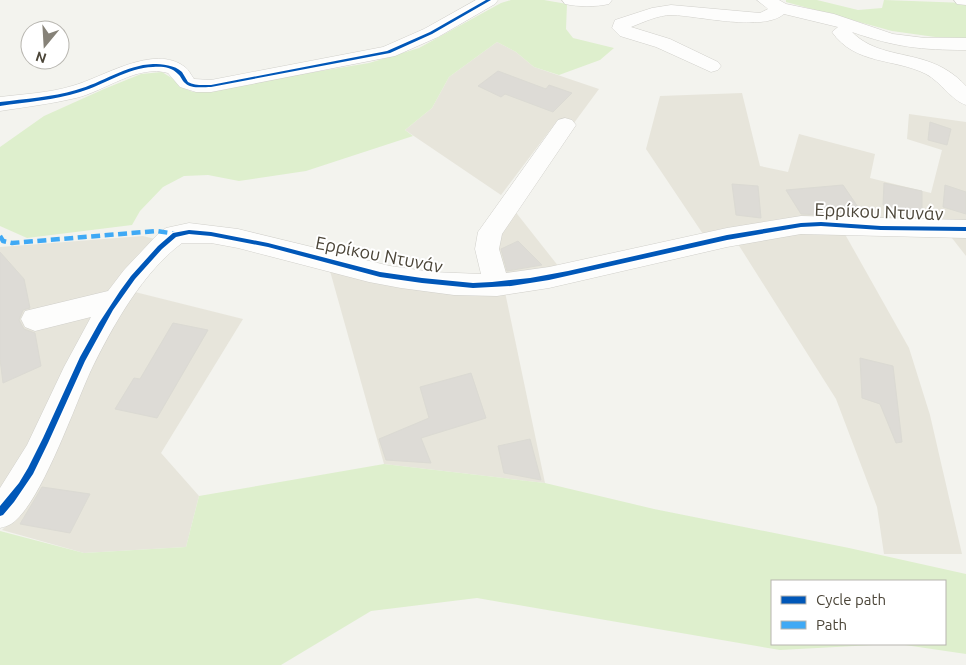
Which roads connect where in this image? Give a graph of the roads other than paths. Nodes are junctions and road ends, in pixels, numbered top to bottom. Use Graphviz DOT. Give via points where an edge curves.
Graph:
graph roads {
  1 [pos="489,0"];
  2 [pos="571,0"];
  3 [pos="603,0"];
  4 [pos="720,0"];
  5 [pos="774,5"];
  6 [pos="838,21"];
  7 [pos="966,44"];
  8 [pos="710,66"];
  9 [pos="966,98"];
  10 [pos="0,104"];
  11 [pos="565,125"];
  12 [pos="966,229"];
  13 [pos="496,285"];
  14 [pos="117,300"];
  15 [pos="35,320"];
  16 [pos="0,512"];
  1 -- 10 [label="street" via="420,38 381,54 211,86 187,84 174,68 153,66 130,70 77,92"];
  2 -- 3 [label="street"];
  4 -- 5 [label="street" via="753,7"];
  5 -- 6 [label="street"];
  5 -- 8 [label="street" via="773,14 761,18 671,10 621,24 626,32 664,43"];
  6 -- 7 [label="street" via="874,35 903,41"];
  6 -- 9 [label="street" via="838,28 859,49 932,70 949,80"];
  11 -- 13 [label="street" via="490,232 487,249"];
  12 -- 13 [label="street, Ερρίκου Ντυνάν" via="802,225 558,276"];
  13 -- 14 [label="street, Ερρίκου Ντυνάν" via="393,277 231,237 188,231 174,236 160,248"];
  14 -- 15 [label="street"];
  14 -- 16 [label="street, Ερρίκου Ντυνάν" via="78,369 32,470 17,494"];
}
